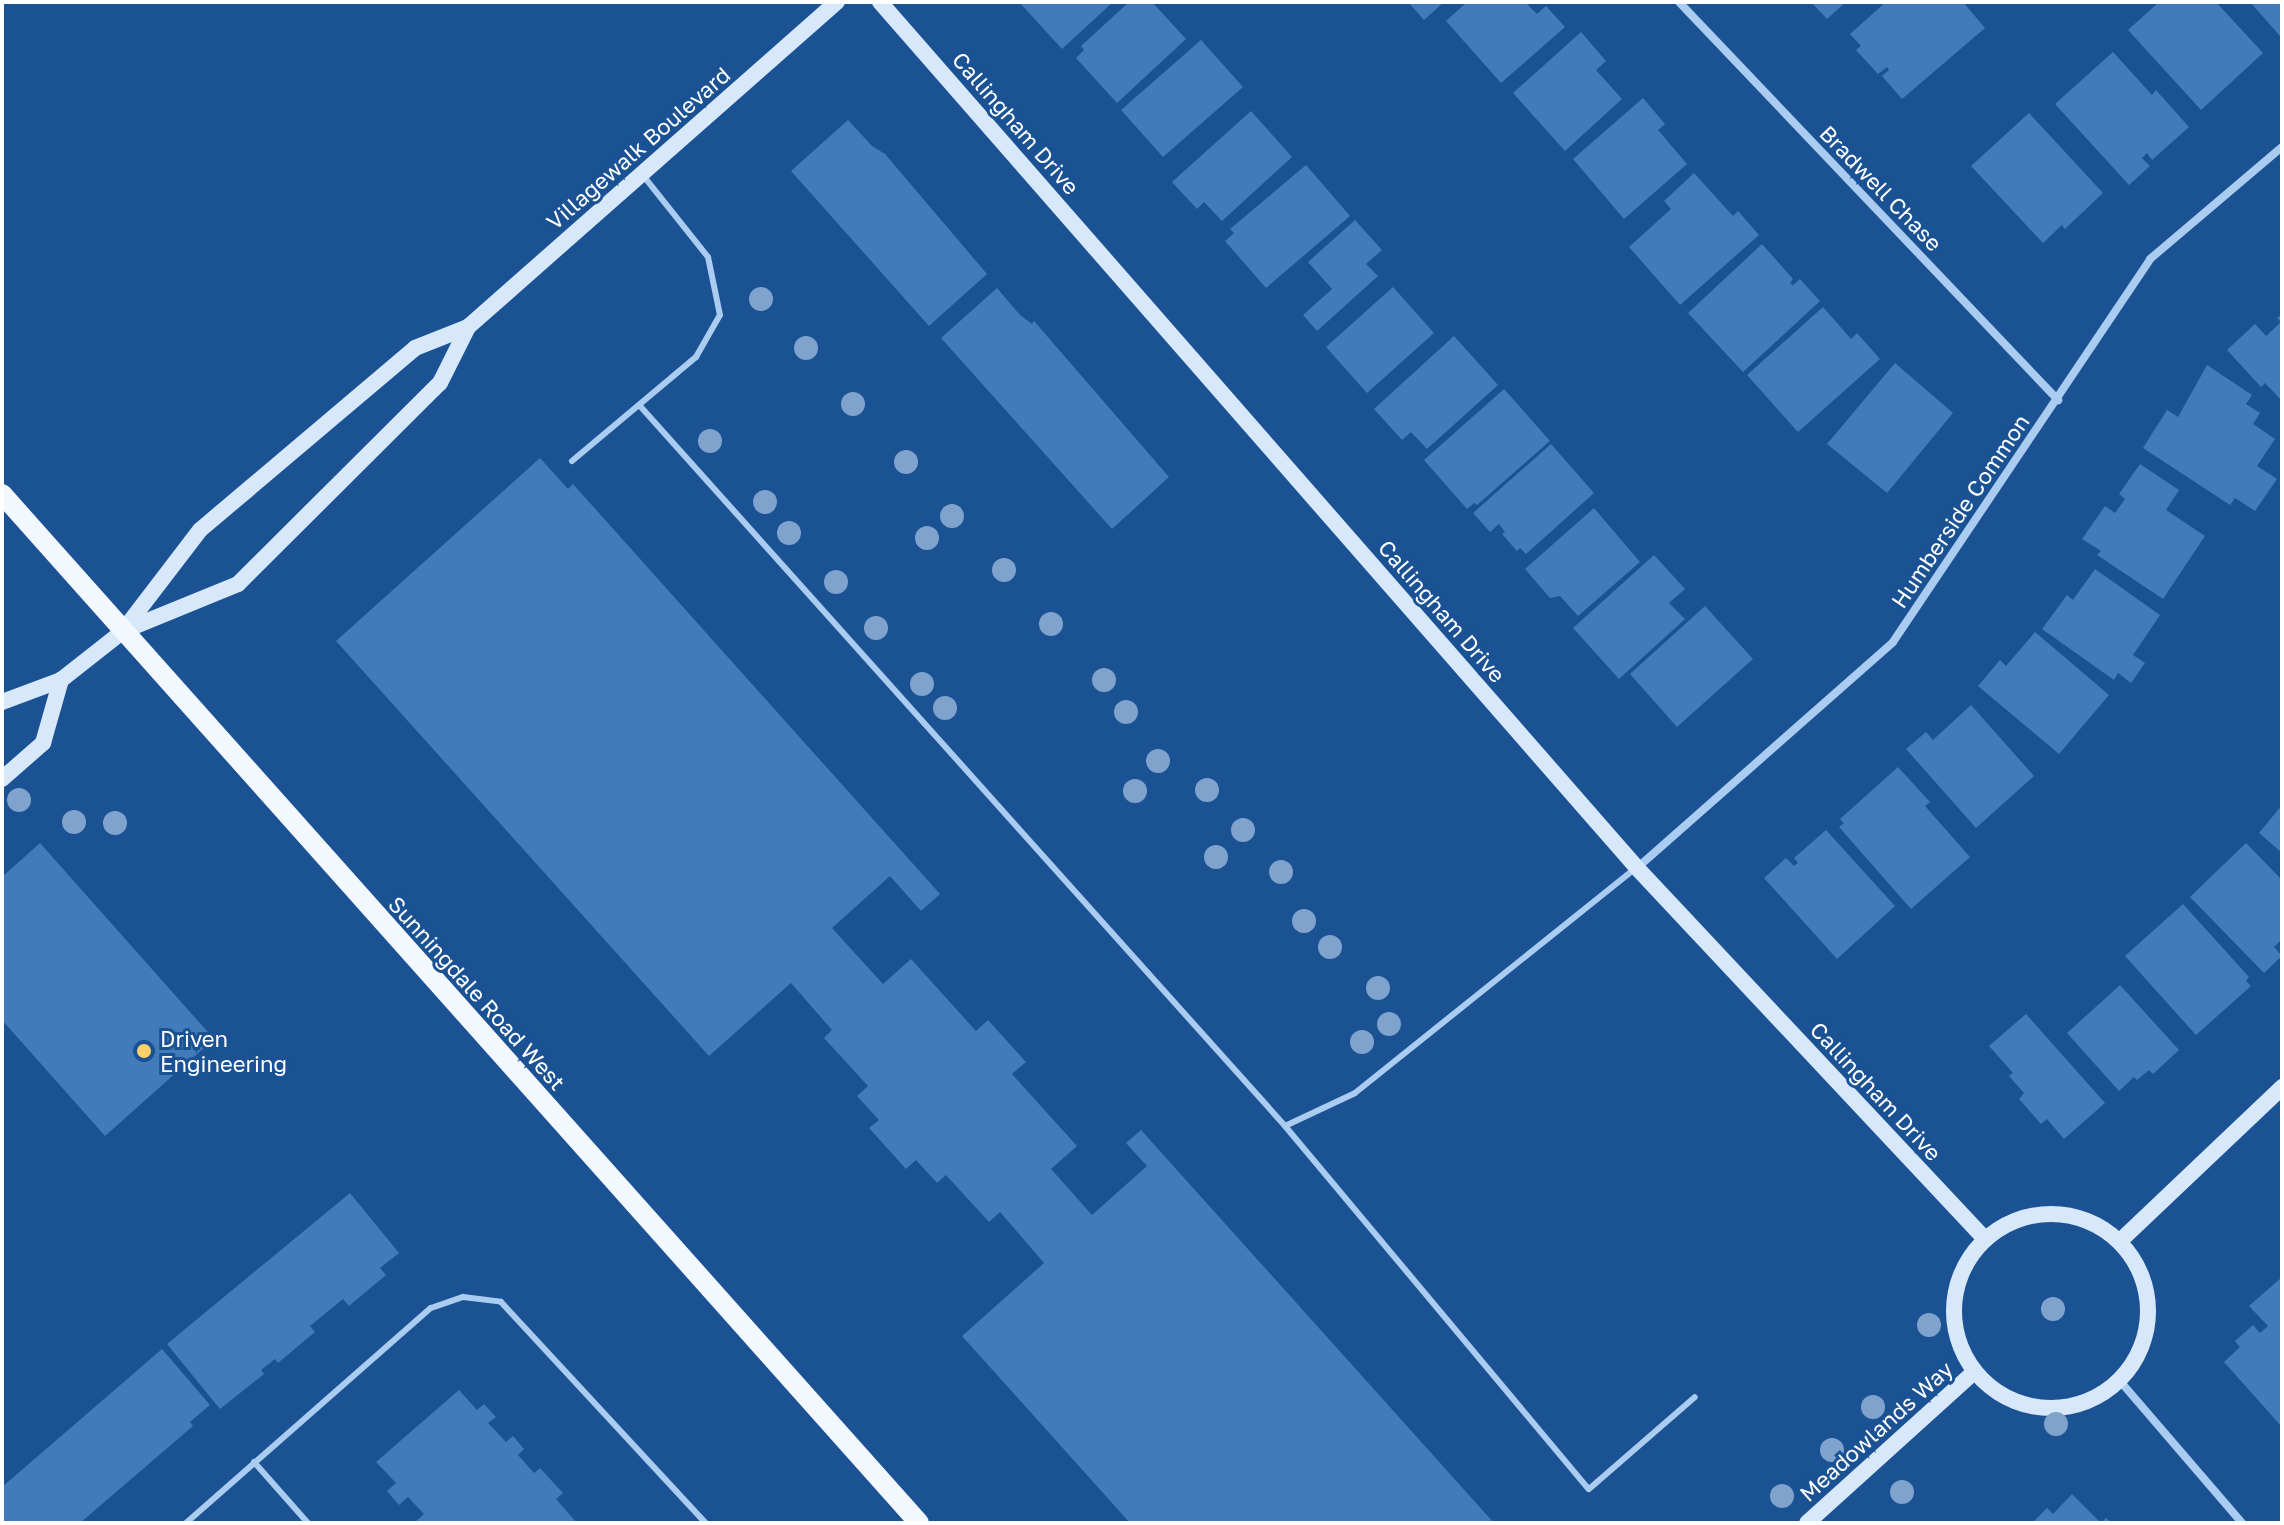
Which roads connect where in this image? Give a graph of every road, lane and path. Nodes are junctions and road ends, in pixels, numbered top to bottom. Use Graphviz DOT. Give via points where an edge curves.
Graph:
graph roads {
  1 [pos="837,2"];
  2 [pos="880,2"];
  3 [pos="1679,2"];
  4 [pos="2282,147"];
  5 [pos="642,174"];
  6 [pos="468,327"];
  7 [pos="2058,400"];
  8 [pos="640,406"];
  9 [pos="572,461"];
  10 [pos="2,494"];
  11 [pos="122,632"];
  12 [pos="61,680"];
  13 [pos="2,702"];
  14 [pos="2,779"];
  15 [pos="1637,868"];
  16 [pos="2282,1087"];
  17 [pos="1285,1126"];
  18 [pos="1984,1238"];
  19 [pos="2120,1241"];
  20 [pos="1974,1372"];
  21 [pos="2120,1381"];
  22 [pos="1695,1397"];
  23 [pos="254,1462"];
  24 [pos="186,1523"];
  25 [pos="308,1523"];
  26 [pos="706,1523"];
  27 [pos="919,1523"];
  28 [pos="1807,1523"];
  29 [pos="2242,1523"];
  1 -- 5 [label="street, Villagewalk Boulevard"];
  2 -- 15 [label="street, Callingham Drive"];
  3 -- 7 [label="street, Bradwell Chase"];
  4 -- 7 [label="street, Humberside Common" via="2150,259"];
  5 -- 6 [label="street, Villagewalk Boulevard"];
  5 -- 8 [label="lane" via="708,257 720,315 696,357"];
  6 -- 11 [label="street, Villagewalk Boulevard" via="415,348 200,530"];
  6 -- 11 [label="street, Villagewalk Boulevard" via="440,383 238,584"];
  7 -- 15 [label="street, Humberside Common" via="1893,642"];
  8 -- 9 [label="lane"];
  8 -- 17 [label="lane"];
  10 -- 11 [label="main road, Sunningdale Road West"];
  11 -- 12 [label="street, Villagewalk Boulevard"];
  11 -- 27 [label="main road, Sunningdale Road West"];
  12 -- 13 [label="street, Villagewalk Boulevard"];
  12 -- 14 [label="street" via="43,743"];
  15 -- 17 [label="lane" via="1355,1093"];
  15 -- 18 [label="street, Callingham Drive"];
  16 -- 19 [label="street"];
  17 -- 22 [label="lane" via="1589,1489"];
  18 -- 19 [label="street" via="2016,1218 2053,1212 2089,1219"];
  18 -- 20 [label="street" via="1962,1268 1953,1303 1957,1340"];
  19 -- 21 [label="street" via="2141,1273 2149,1311 2141,1349"];
  20 -- 21 [label="street" via="1999,1394 2051,1408 2093,1400"];
  20 -- 28 [label="street, Meadowlands Way"];
  21 -- 29 [label="street"];
  23 -- 24 [label="lane"];
  23 -- 25 [label="lane"];
  23 -- 26 [label="lane" via="431,1308 463,1297 501,1302"];
}
